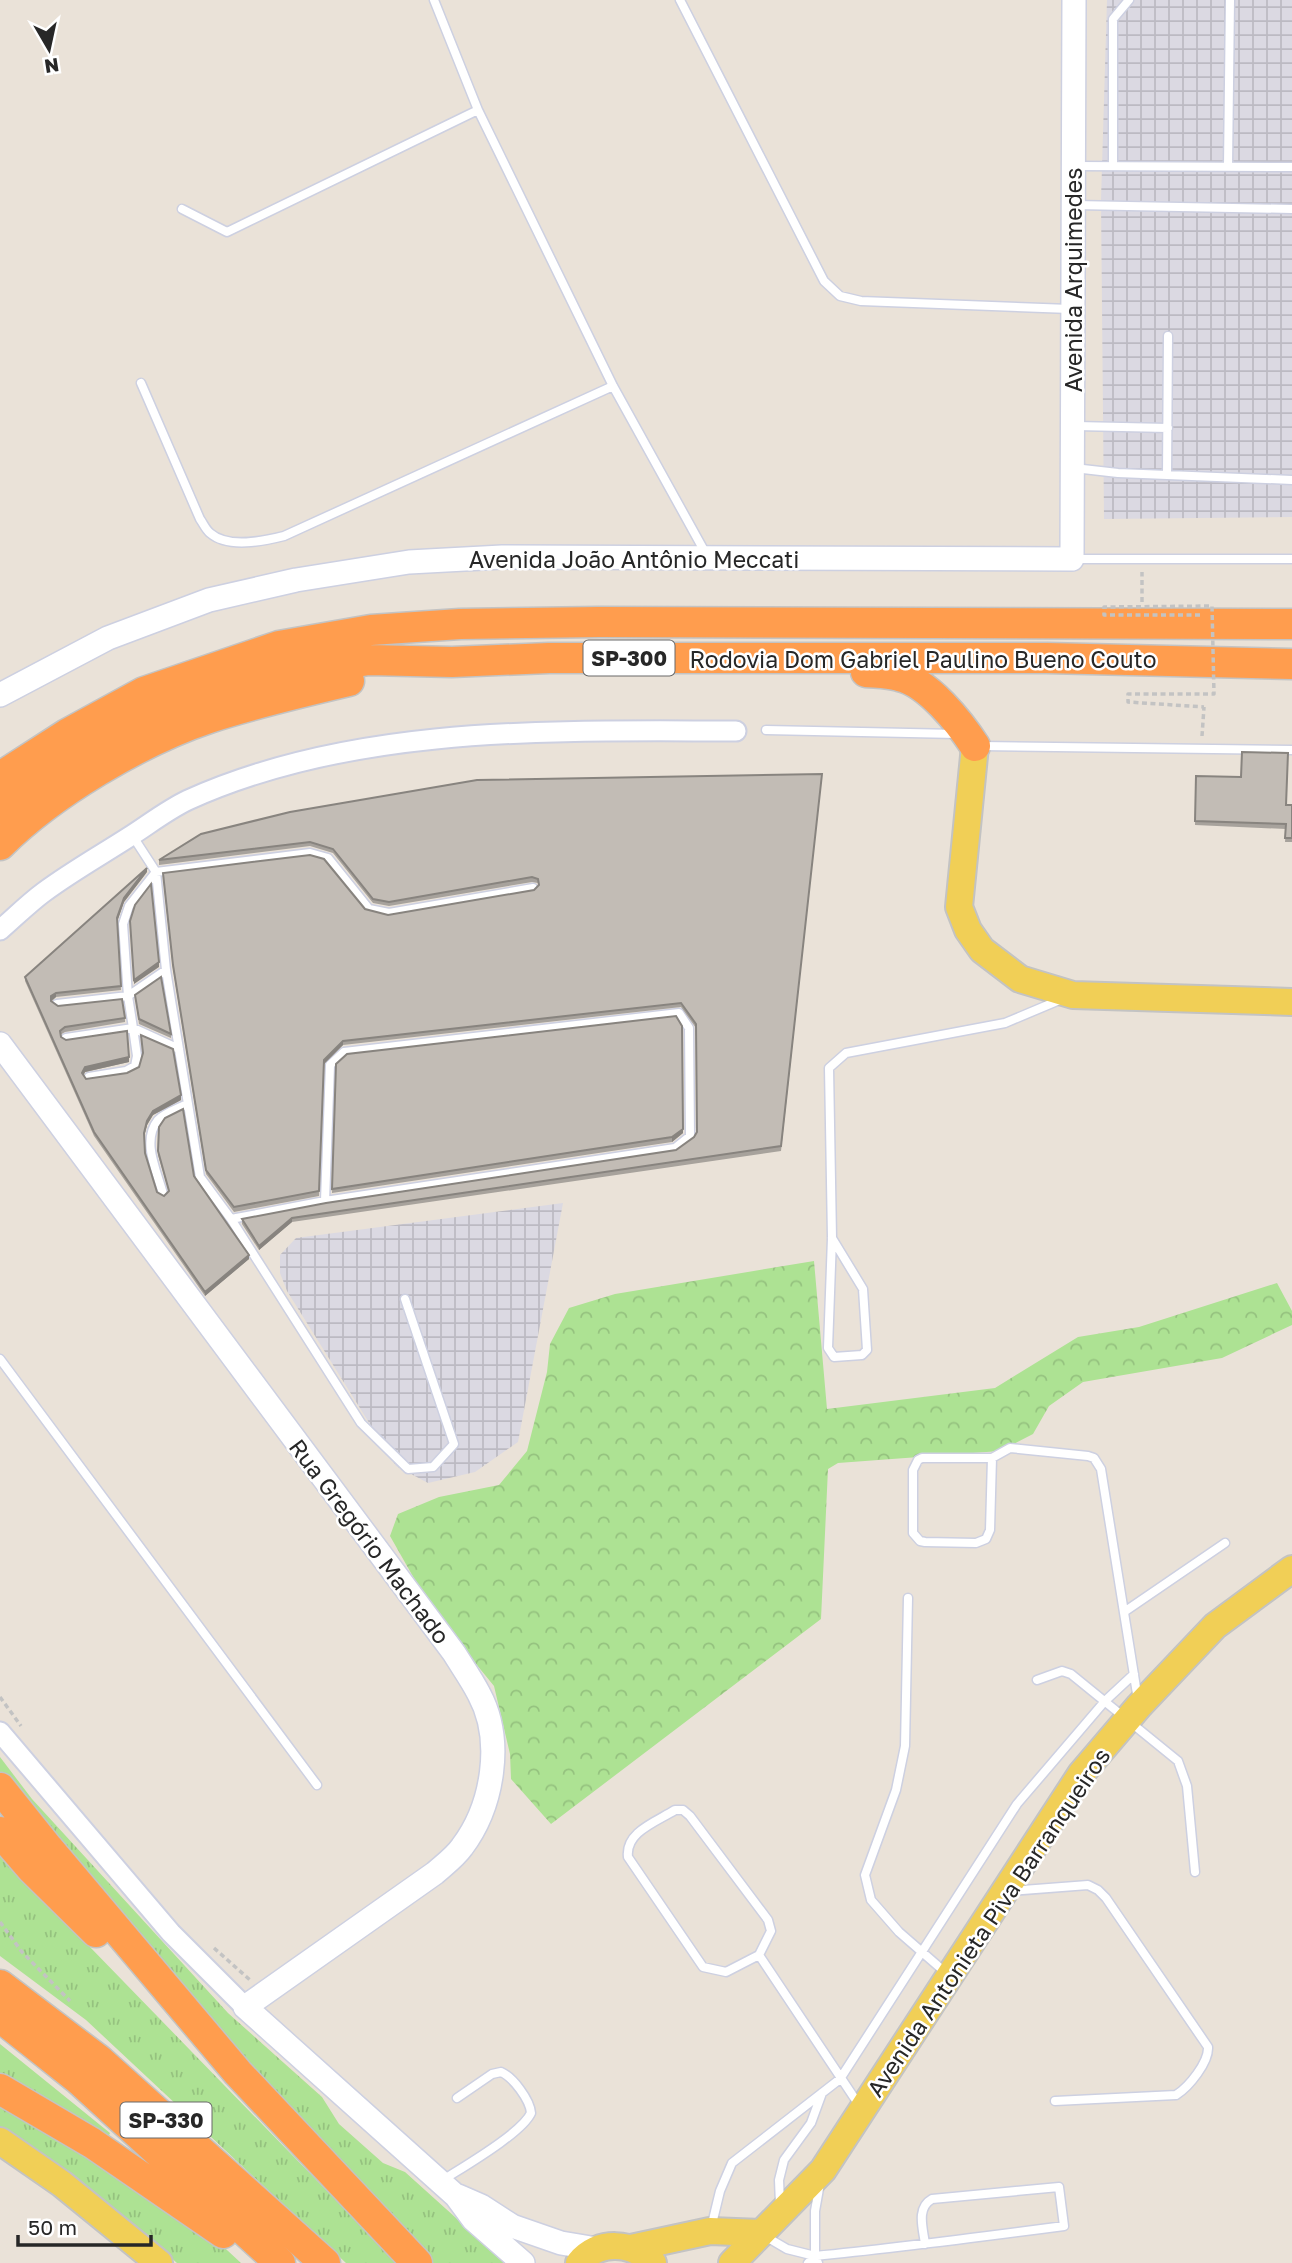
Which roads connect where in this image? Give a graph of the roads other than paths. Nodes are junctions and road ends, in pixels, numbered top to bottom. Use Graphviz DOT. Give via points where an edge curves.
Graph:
graph roads {
  1 [pos="434,0"];
  2 [pos="680,0"];
  3 [pos="1074,0"];
  4 [pos="1129,0"];
  5 [pos="1230,0"];
  6 [pos="478,110"];
  7 [pos="1073,166"];
  8 [pos="1113,166"];
  9 [pos="1228,166"];
  10 [pos="1292,167"];
  11 [pos="1073,205"];
  12 [pos="182,209"];
  13 [pos="1292,209"];
  14 [pos="1073,309"];
  15 [pos="1168,335"];
  16 [pos="141,383"];
  17 [pos="613,386"];
  18 [pos="1073,426"];
  19 [pos="1168,428"];
  20 [pos="1074,468"];
  21 [pos="1167,475"];
  22 [pos="1292,480"];
  23 [pos="708,557"];
  24 [pos="1072,559"];
  25 [pos="1292,559"];
  26 [pos="1292,624"];
  27 [pos="723,658"];
  28 [pos="452,662"];
  29 [pos="1292,664"];
  30 [pos="0,695"];
  31 [pos="766,730"];
  32 [pos="736,731"];
  33 [pos="971,740"];
  34 [pos="1292,750"];
  35 [pos="0,777"];
  36 [pos="0,809"];
  37 [pos="132,835"];
  38 [pos="0,845"];
  39 [pos="156,872"];
  40 [pos="533,888"];
  41 [pos="0,930"];
  42 [pos="166,970"];
  43 [pos="1073,995"];
  44 [pos="128,996"];
  45 [pos="1292,1002"];
  46 [pos="57,1004"];
  47 [pos="133,1028"];
  48 [pos="66,1038"];
  49 [pos="0,1044"];
  50 [pos="178,1049"];
  51 [pos="89,1077"];
  52 [pos="187,1104"];
  53 [pos="163,1194"];
  54 [pos="326,1201"];
  55 [pos="231,1219"];
  56 [pos="832,1238"];
  57 [pos="405,1299"];
  58 [pos="0,1359"];
  59 [pos="992,1458"];
  60 [pos="1225,1543"];
  61 [pos="1292,1569"];
  62 [pos="908,1598"];
  63 [pos="1124,1612"];
  64 [pos="1134,1674"];
  65 [pos="1037,1681"];
  66 [pos="1105,1701"];
  67 [pos="1133,1713"];
  68 [pos="0,1732"];
  69 [pos="317,1785"];
  70 [pos="0,1788"];
  71 [pos="0,1832"];
  72 [pos="1195,1872"];
  73 [pos="1004,1892"];
  74 [pos="922,1952"];
  75 [pos="759,1955"];
  76 [pos="950,1976"];
  77 [pos="0,1985"];
  78 [pos="245,2007"];
  79 [pos="0,2017"];
  80 [pos="238,2073"];
  81 [pos="840,2079"];
  82 [pos="0,2089"];
  83 [pos="822,2093"];
  84 [pos="457,2098"];
  85 [pos="1055,2101"];
  86 [pos="863,2110"];
  87 [pos="0,2141"];
  88 [pos="823,2170"];
  89 [pos="448,2189"];
  90 [pos="780,2214"];
  91 [pos="710,2231"];
  92 [pos="761,2233"];
  93 [pos="925,2244"];
  94 [pos="631,2248"];
  95 [pos="588,2256"];
  96 [pos="814,2261"];
  97 [pos="159,2263"];
  98 [pos="264,2263"];
  99 [pos="280,2263"];
  100 [pos="325,2263"];
  101 [pos="417,2263"];
  102 [pos="523,2263"];
  103 [pos="653,2263"];
  104 [pos="732,2263"];
  105 [pos="823,2263"];
  1 -- 6 [label="lane"];
  2 -- 14 [label="lane" via="824,281 840,296 861,301"];
  3 -- 7 [label="main road, Avenida Arquimedes"];
  4 -- 8 [label="lane" via="1113,19"];
  5 -- 9 [label="lane"];
  6 -- 12 [label="lane" via="227,232"];
  6 -- 17 [label="lane"];
  7 -- 8 [label="lane"];
  7 -- 11 [label="main road, Avenida Arquimedes"];
  8 -- 9 [label="lane"];
  9 -- 10 [label="lane"];
  11 -- 13 [label="lane"];
  11 -- 14 [label="main road, Avenida Arquimedes"];
  14 -- 18 [label="main road, Avenida Arquimedes"];
  15 -- 19 [label="lane"];
  16 -- 17 [label="lane" via="200,519 211,534 233,542 284,536"];
  17 -- 23 [label="lane"];
  18 -- 19 [label="lane"];
  18 -- 20 [label="main road, Avenida Arquimedes"];
  19 -- 21 [label="lane"];
  20 -- 21 [label="lane"];
  20 -- 24 [label="main road, Avenida Arquimedes"];
  21 -- 22 [label="lane"];
  23 -- 24 [label="main road, Avenida João Antônio Meccati"];
  23 -- 30 [label="main road, Avenida João Antônio Meccati" via="409,562 296,580 208,600 108,638"];
  24 -- 25 [label="lane, Avenida João Antônio Meccati"];
  26 -- 35 [label="highway, Rodovia Dom Gabriel Paulino Bueno Couto / SP-300" via="653,621 371,630 279,646 144,692"];
  27 -- 28 [label="highway, Rodovia Dom Gabriel Paulino Bueno Couto / SP-300"];
  27 -- 29 [label="highway, Rodovia Dom Gabriel Paulino Bueno Couto / SP-300"];
  27 -- 33 [label="highway" via="902,676 933,696"];
  28 -- 36 [label="highway, Rodovia Dom Gabriel Paulino Bueno Couto / SP-300" via="369,660 283,673 215,691 81,753"];
  28 -- 38 [label="highway" via="357,679 206,719 88,777 24,821"];
  31 -- 33 [label="lane"];
  32 -- 37 [label="street" via="553,731 352,751 240,779 184,802"];
  33 -- 34 [label="lane"];
  33 -- 43 [label="main road" via="959,907 968,930 982,950 1020,979"];
  37 -- 39 [label="lane"];
  37 -- 41 [label="street" via="45,891"];
  39 -- 40 [label="lane" via="310,853 328,858 369,909 388,913"];
  39 -- 42 [label="lane"];
  39 -- 44 [label="lane" via="129,906 123,925"];
  42 -- 44 [label="lane"];
  42 -- 50 [label="lane"];
  43 -- 45 [label="main road"];
  43 -- 56 [label="lane" via="1005,1023 846,1053 829,1068"];
  44 -- 46 [label="lane"];
  44 -- 47 [label="lane"];
  47 -- 48 [label="lane"];
  47 -- 50 [label="lane"];
  47 -- 51 [label="lane" via="135,1066"];
  49 -- 78 [label="main road, Rua Gregório Machado" via="454,1653 480,1695 491,1727 488,1789 462,1848 435,1873"];
  50 -- 52 [label="lane"];
  52 -- 53 [label="lane" via="159,1118 151,1134 149,1147"];
  52 -- 55 [label="lane" via="200,1177"];
  54 -- 54 [label="lane" via="675,1148 690,1136 689,1028 679,1013 344,1052 330,1065"];
  54 -- 55 [label="lane"];
  55 -- 57 [label="lane" via="361,1423 408,1469 433,1467 454,1444"];
  56 -- 56 [label="lane" via="828,1348 834,1357 862,1354 867,1350 863,1289"];
  58 -- 69 [label="lane"];
  59 -- 59 [label="lane" via="918,1460 913,1469 912,1528 916,1538 976,1543 986,1539"];
  59 -- 63 [label="lane" via="1010,1448 1094,1458 1101,1469"];
  60 -- 63 [label="lane"];
  61 -- 67 [label="main road, Avenida Antonieta Piva Barranqueiros" via="1215,1626"];
  62 -- 74 [label="lane" via="905,1746 896,1790 865,1875 871,1900"];
  63 -- 64 [label="lane"];
  64 -- 66 [label="lane"];
  64 -- 67 [label="lane"];
  65 -- 66 [label="lane" via="1062,1671"];
  66 -- 67 [label="lane"];
  66 -- 74 [label="lane" via="1017,1804"];
  67 -- 72 [label="lane" via="1178,1761 1187,1786"];
  67 -- 73 [label="main road, Avenida Antonieta Piva Barranqueiros" via="1081,1774"];
  68 -- 78 [label="street" via="171,1933"];
  70 -- 80 [label="highway"];
  71 -- 80 [label="highway"];
  73 -- 76 [label="main road, Avenida Antonieta Piva Barranqueiros"];
  73 -- 85 [label="lane" via="1075,1885 1098,1890 1208,2047 1206,2059 1176,2095"];
  74 -- 76 [label="lane"];
  74 -- 81 [label="lane"];
  75 -- 75 [label="lane" via="726,1972 703,1967 628,1857 633,1837 674,1810 690,1816 768,1920 771,1931"];
  75 -- 81 [label="lane"];
  76 -- 86 [label="main road, Avenida Antonieta Piva Barranqueiros"];
  77 -- 100 [label="highway, SP-330" via="99,2060"];
  78 -- 89 [label="main road"];
  79 -- 99 [label="highway, SP-330" via="78,2079"];
  80 -- 101 [label="highway"];
  81 -- 83 [label="lane"];
  81 -- 86 [label="lane"];
  82 -- 98 [label="highway" via="103,2151"];
  83 -- 90 [label="lane" via="811,2123 784,2160 779,2179"];
  83 -- 91 [label="lane" via="732,2163"];
  84 -- 89 [label="lane" via="502,2072 531,2113"];
  86 -- 88 [label="main road, Avenida Antonieta Piva Barranqueiros"];
  87 -- 97 [label="main road" via="62,2184"];
  88 -- 90 [label="main road, Avenida Antonieta Piva Barranqueiros"];
  88 -- 96 [label="lane" via="815,2211"];
  89 -- 95 [label="main road" via="512,2226"];
  89 -- 102 [label="main road" via="473,2219"];
  90 -- 92 [label="main road, Avenida Antonieta Piva Barranqueiros"];
  91 -- 92 [label="main road"];
  91 -- 94 [label="main road"];
  92 -- 96 [label="lane"];
  92 -- 104 [label="main road, Avenida Antonieta Piva Barranqueiros"];
  93 -- 93 [label="lane" via="1064,2226 1059,2187 932,2199 922,2209"];
  93 -- 96 [label="lane"];
  94 -- 95 [label="main road" via="620,2246"];
  94 -- 103 [label="main road"];
  96 -- 105 [label="lane"];
}
